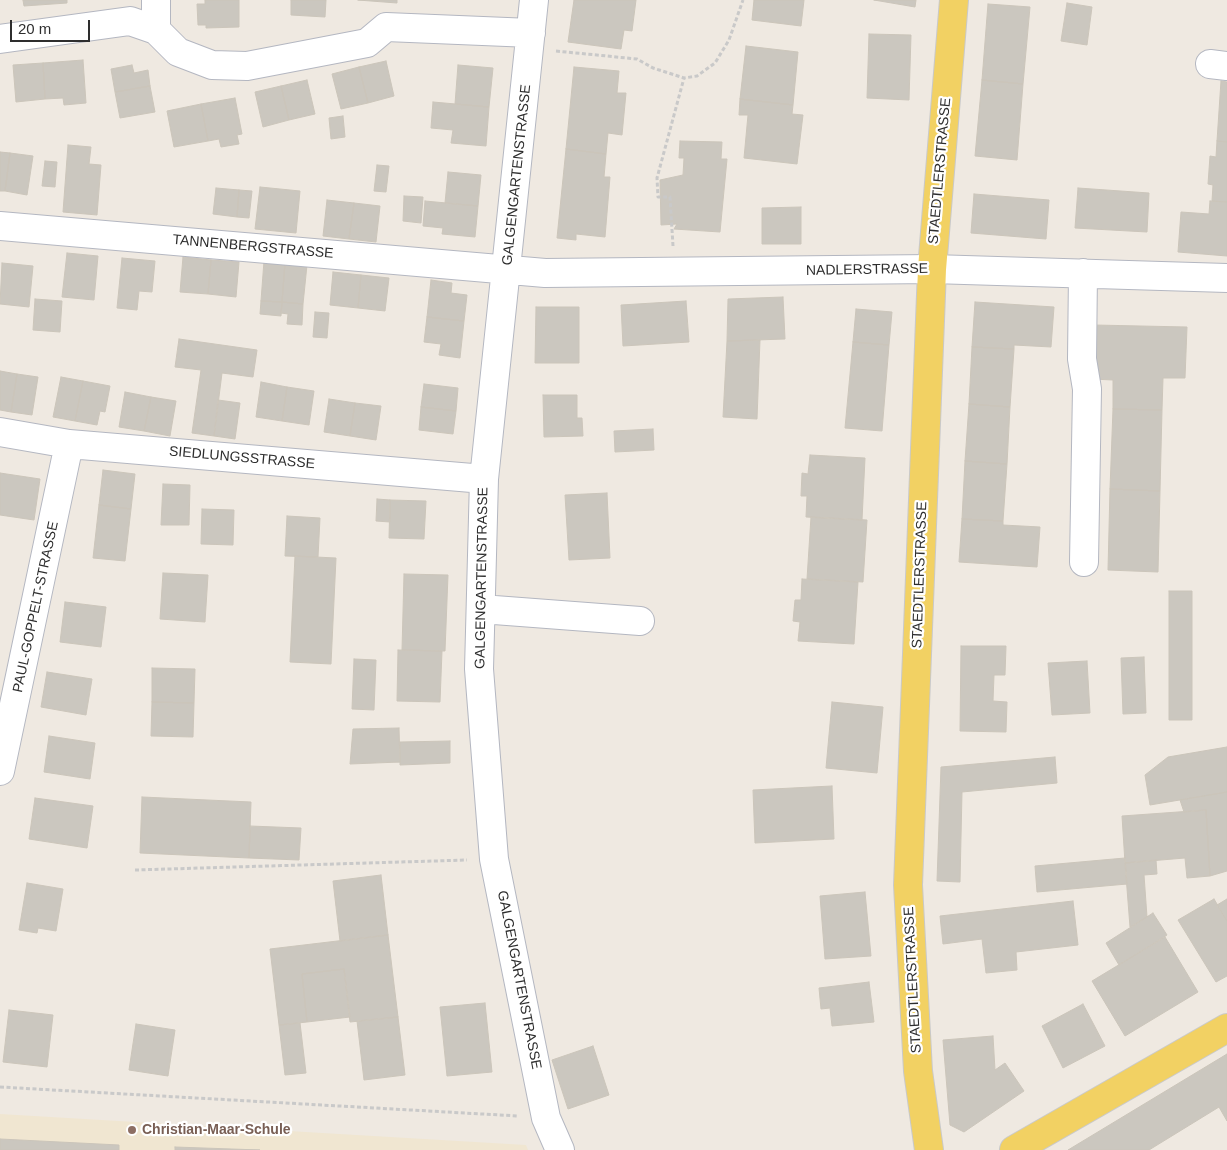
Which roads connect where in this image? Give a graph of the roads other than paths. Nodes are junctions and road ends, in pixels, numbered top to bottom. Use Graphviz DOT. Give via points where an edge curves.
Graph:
graph roads {
  1 [pos="156,0"];
  2 [pos="534,0"];
  3 [pos="954,0"];
  4 [pos="156,30"];
  5 [pos="0,39"];
  6 [pos="531,40"];
  7 [pos="0,226"];
  8 [pos="507,268"];
  9 [pos="932,269"];
  10 [pos="1083,273"];
  11 [pos="1227,278"];
  12 [pos="0,432"];
  13 [pos="70,444"];
  14 [pos="484,479"];
  15 [pos="1084,562"];
  16 [pos="481,609"];
  17 [pos="640,621"];
  18 [pos="1,771"];
  19 [pos="1227,1028"];
  20 [pos="1018,1149"];
  21 [pos="560,1150"];
  22 [pos="929,1150"];
  1 -- 4 [label="street"];
  2 -- 6 [label="street, GALGENGARTENSTRASSE"];
  3 -- 9 [label="main road, STAEDTLERSTRASSE"];
  4 -- 5 [label="street" via="130,21"];
  4 -- 6 [label="street" via="178,52 212,65 247,66 367,43 386,27"];
  6 -- 8 [label="street, GALGENGARTENSTRASSE"];
  7 -- 8 [label="street, TANNENBERGSTRASSE"];
  8 -- 9 [label="street, NADLERSTRASSE" via="545,273"];
  8 -- 14 [label="street, GALGENGARTENSTRASSE"];
  9 -- 10 [label="street, NADLERSTRASSE"];
  9 -- 22 [label="main road, STAEDTLERSTRASSE" via="908,885 918,1071"];
  10 -- 11 [label="street, NADLERSTRASSE"];
  10 -- 15 [label="street" via="1082,359 1087,389"];
  12 -- 13 [label="street, SIEDLUNGSSTRASSE"];
  13 -- 14 [label="street, SIEDLUNGSSTRASSE"];
  13 -- 18 [label="street, PAUL-GOPPELT-STRASSE"];
  14 -- 16 [label="street, GALGENGARTENSTRASSE"];
  16 -- 17 [label="street"];
  16 -- 21 [label="street, GALGENGARTENSTRASSE" via="479,669 494,859 546,1118"];
  19 -- 20 [label="main road"];
}
